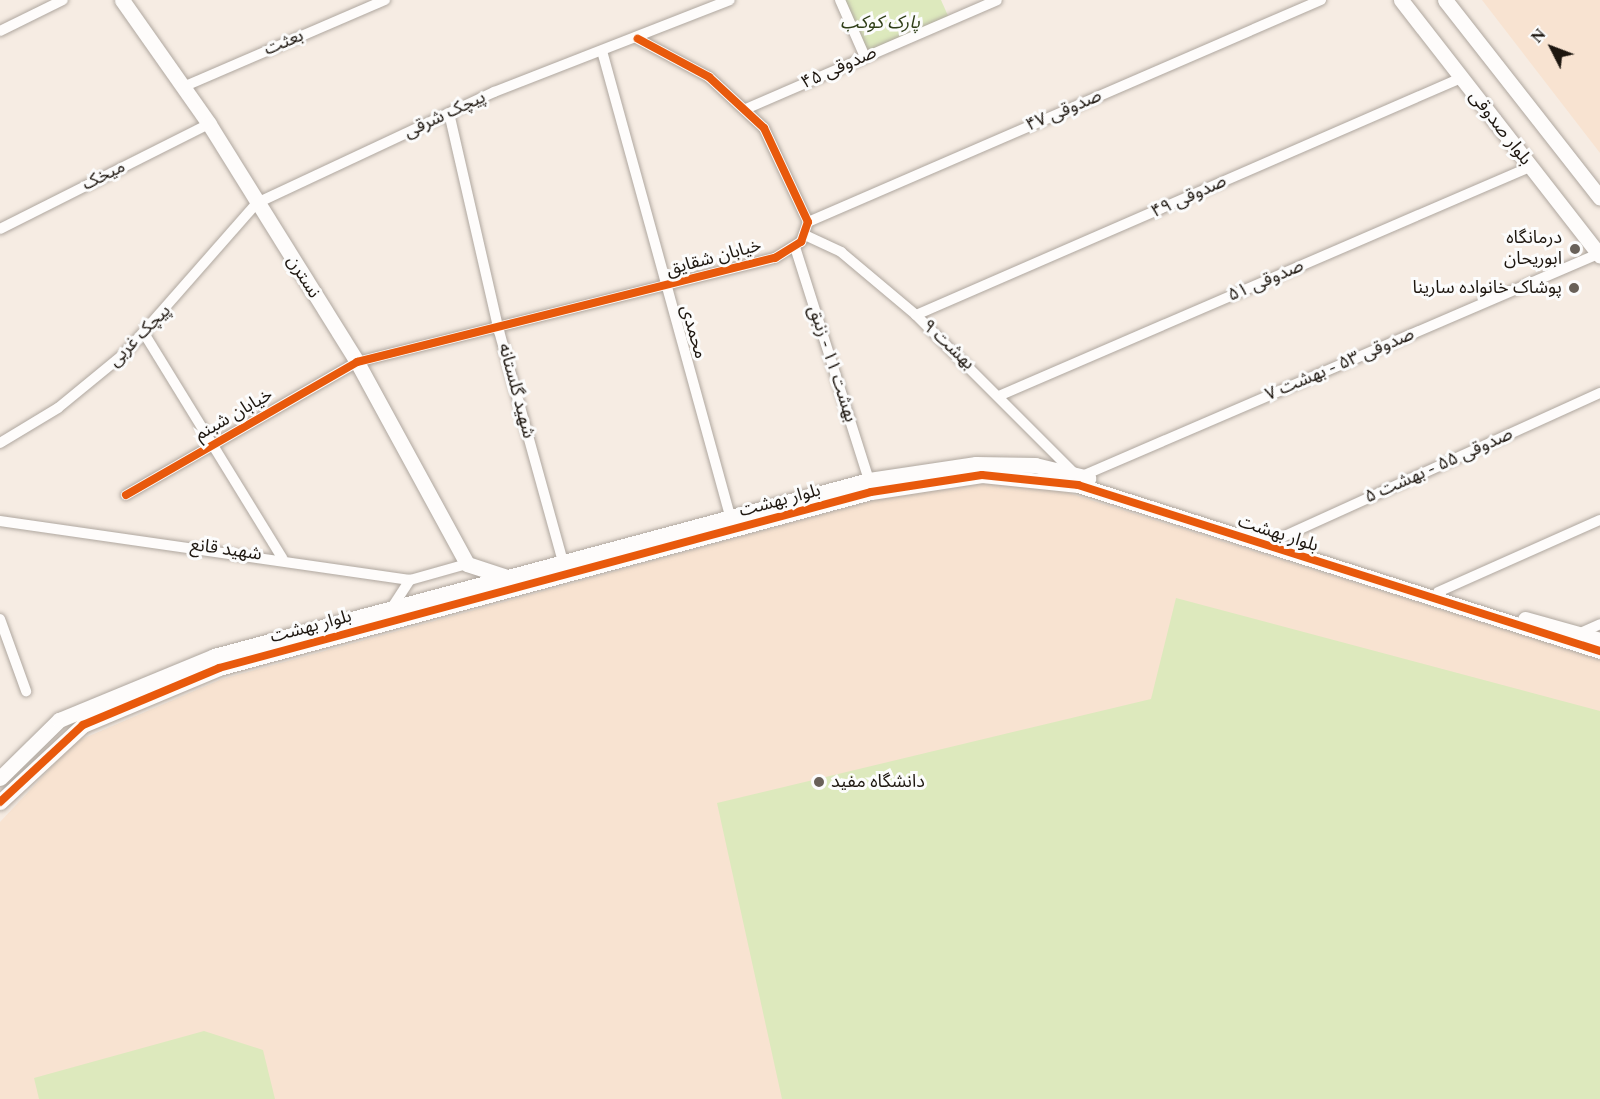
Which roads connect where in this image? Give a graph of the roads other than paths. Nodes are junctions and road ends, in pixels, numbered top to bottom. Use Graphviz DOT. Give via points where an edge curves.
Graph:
graph roads {
  1 [pos="63,0"];
  2 [pos="122,0"];
  3 [pos="385,0"];
  4 [pos="730,0"];
  5 [pos="840,0"];
  6 [pos="997,0"];
  7 [pos="1321,0"];
  8 [pos="1401,0"];
  9 [pos="1445,0"];
  10 [pos="0,31"];
  11 [pos="638,39"];
  12 [pos="602,51"];
  13 [pos="865,57"];
  14 [pos="1461,78"];
  15 [pos="183,87"];
  16 [pos="748,108"];
  17 [pos="449,113"];
  18 [pos="209,124"];
  19 [pos="1530,167"];
  20 [pos="1600,198"];
  21 [pos="257,203"];
  22 [pos="808,222"];
  23 [pos="0,229"];
  24 [pos="807,236"];
  25 [pos="795,247"];
  26 [pos="1599,255"];
  27 [pos="665,287"];
  28 [pos="916,315"];
  29 [pos="499,331"];
  30 [pos="145,334"];
  31 [pos="357,362"];
  32 [pos="1600,393"];
  33 [pos="1001,395"];
  34 [pos="0,443"];
  35 [pos="216,443"];
  36 [pos="1078,475"];
  37 [pos="869,480"];
  38 [pos="126,495"];
  39 [pos="730,517"];
  40 [pos="2,520"];
  41 [pos="1600,520"];
  42 [pos="1278,539"];
  43 [pos="282,558"];
  44 [pos="563,562"];
  45 [pos="467,564"];
  46 [pos="506,576"];
  47 [pos="410,580"];
  48 [pos="1438,592"];
  49 [pos="391,609"];
  50 [pos="0,619"];
  51 [pos="1600,624"];
  52 [pos="1576,635"];
  53 [pos="1600,640"];
  54 [pos="1600,651"];
  55 [pos="26,692"];
  56 [pos="0,778"];
  57 [pos="0,802"];
  1 -- 10 [label="street"];
  2 -- 15 [label="street, نسترن"];
  3 -- 15 [label="street, بعثت"];
  4 -- 11 [label="street, پیچک شرقی"];
  5 -- 13 [label="street"];
  6 -- 13 [label="street, صدوقی ۴۵"];
  7 -- 22 [label="street, صدوقی ۴۷"];
  8 -- 14 [label="street, بلوار صدوقی"];
  9 -- 20 [label="street, بلوار صدوقی"];
  11 -- 12 [label="street, پیچک شرقی"];
  11 -- 16 [label="street" via="688,63"];
  12 -- 17 [label="street, پیچک شرقی"];
  12 -- 27 [label="street, محمدی"];
  13 -- 16 [label="street, صدوقی ۴۵"];
  14 -- 19 [label="street, بلوار صدوقی"];
  14 -- 28 [label="street, صدوقی ۴۹"];
  15 -- 18 [label="street, نسترن"];
  16 -- 22 [label="street" via="775,148"];
  17 -- 21 [label="street, پیچک شرقی"];
  17 -- 29 [label="street, شهید گلستانه"];
  18 -- 21 [label="street, نسترن"];
  18 -- 23 [label="street, میخک"];
  19 -- 26 [label="street, بلوار صدوقی"];
  19 -- 33 [label="street, صدوقی ۵۱"];
  21 -- 30 [label="street, پیچک غربی"];
  21 -- 31 [label="street, نسترن"];
  22 -- 24 [label="street"];
  24 -- 25 [label="street, خیابان شقایق"];
  24 -- 28 [label="street, بهشت ۹" via="841,252"];
  25 -- 27 [label="street, خیابان شقایق"];
  25 -- 37 [label="street, بهشت ۱۱ - زنبق"];
  26 -- 36 [label="street, صدوقی ۵۳ - بهشت ۷"];
  27 -- 29 [label="street, خیابان شقایق"];
  27 -- 39 [label="street, محمدی"];
  28 -- 33 [label="street, بهشت ۹"];
  29 -- 31 [label="street, خیابان شقایق"];
  29 -- 44 [label="street, شهید گلستانه"];
  30 -- 34 [label="street, پیچک غربی" via="66,403"];
  30 -- 35 [label="street"];
  31 -- 35 [label="street, خیابان شبنم"];
  31 -- 45 [label="street, نسترن"];
  32 -- 42 [label="street, صدوقی ۵۵ - بهشت ۵"];
  33 -- 36 [label="street, بهشت ۹"];
  35 -- 38 [label="street, خیابان شبنم"];
  35 -- 43 [label="street"];
  36 -- 37 [label="street, بلوار بهشت" via="1035,465 976,464"];
  36 -- 42 [label="street, بلوار بهشت"];
  37 -- 39 [label="street, بلوار بهشت"];
  39 -- 44 [label="street, بلوار بهشت"];
  40 -- 43 [label="street, شهید قانع"];
  41 -- 48 [label="street"];
  42 -- 48 [label="street, بلوار بهشت"];
  43 -- 47 [label="street, شهید قانع"];
  44 -- 46 [label="street, بلوار بهشت"];
  45 -- 46 [label="street"];
  45 -- 47 [label="street"];
  46 -- 49 [label="street, بلوار بهشت"];
  47 -- 49 [label="street"];
  48 -- 52 [label="street, بلوار بهشت"];
  49 -- 56 [label="street, بلوار بهشت" via="213,656 80,708 59,720"];
  50 -- 55 [label="street"];
  51 -- 52 [label="street"];
  52 -- 53 [label="street, بلوار بهشت"];
  54 -- 57 [label="street, بلوار بهشت" via="1078,485 982,475 871,492 219,668 76,729"];
}
